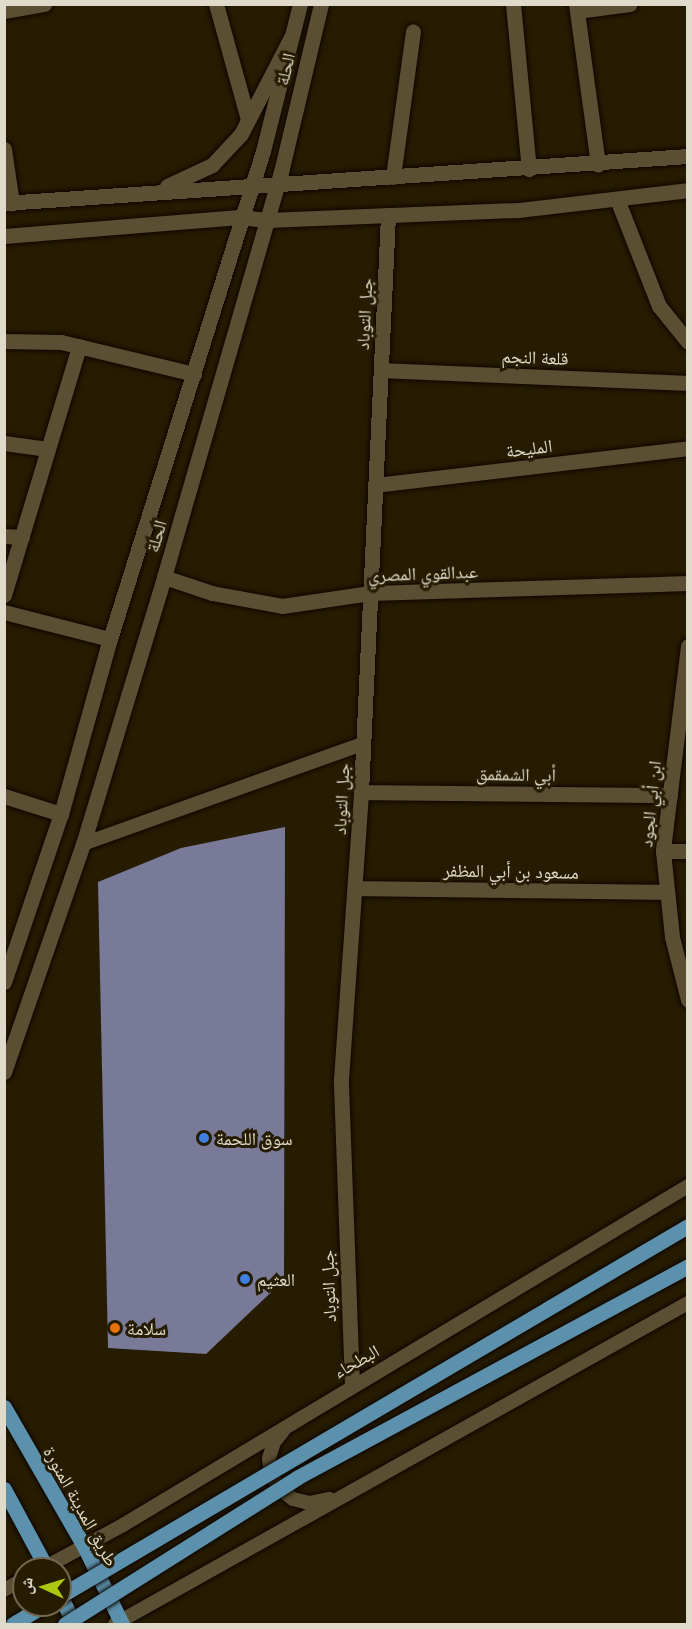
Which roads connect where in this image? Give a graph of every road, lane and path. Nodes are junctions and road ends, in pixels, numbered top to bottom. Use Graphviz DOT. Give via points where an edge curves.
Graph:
graph roads {
  1 [pos="44,4"];
  2 [pos="216,4"];
  3 [pos="300,4"];
  4 [pos="321,4"];
  5 [pos="513,4"];
  6 [pos="630,4"];
  7 [pos="576,8"];
  8 [pos="4,11"];
  9 [pos="412,31"];
  10 [pos="292,35"];
  11 [pos="248,119"];
  12 [pos="4,149"];
  13 [pos="687,156"];
  14 [pos="598,165"];
  15 [pos="529,169"];
  16 [pos="393,177"];
  17 [pos="251,184"];
  18 [pos="277,184"];
  19 [pos="157,190"];
  20 [pos="687,190"];
  21 [pos="617,199"];
  22 [pos="8,203"];
  23 [pos="388,215"];
  24 [pos="239,217"];
  25 [pos="267,220"];
  26 [pos="4,236"];
  27 [pos="4,341"];
  28 [pos="687,342"];
  29 [pos="79,346"];
  30 [pos="381,370"];
  31 [pos="194,374"];
  32 [pos="687,383"];
  33 [pos="4,443"];
  34 [pos="687,448"];
  35 [pos="48,449"];
  36 [pos="375,485"];
  37 [pos="4,536"];
  38 [pos="22,537"];
  39 [pos="164,577"];
  40 [pos="687,583"];
  41 [pos="370,593"];
  42 [pos="4,595"];
  43 [pos="4,612"];
  44 [pos="110,639"];
  45 [pos="687,646"];
  46 [pos="363,744"];
  47 [pos="361,792"];
  48 [pos="670,795"];
  49 [pos="4,796"];
  50 [pos="61,814"];
  51 [pos="83,844"];
  52 [pos="687,850"];
  53 [pos="663,851"];
  54 [pos="355,888"];
  55 [pos="667,892"];
  56 [pos="4,982"];
  57 [pos="687,1000"];
  58 [pos="4,1072"];
  59 [pos="687,1186"];
  60 [pos="687,1226"];
  61 [pos="687,1266"];
  62 [pos="687,1303"];
  63 [pos="352,1385"];
  64 [pos="4,1407"];
  65 [pos="301,1416"];
  66 [pos="4,1489"];
  67 [pos="345,1495"];
  68 [pos="84,1546"];
  69 [pos="39,1557"];
  70 [pos="64,1557"];
  71 [pos="72,1588"];
  72 [pos="119,1623"];
  73 [pos="65,1624"];
  1 -- 8 [label="street"];
  2 -- 11 [label="street"];
  3 -- 10 [label="street, الحلة"];
  4 -- 18 [label="street, الحلة"];
  5 -- 15 [label="street"];
  6 -- 7 [label="street"];
  7 -- 14 [label="street"];
  9 -- 16 [label="street"];
  10 -- 11 [label="street"];
  10 -- 17 [label="street, الحلة"];
  11 -- 19 [label="street" via="241,134 212,165"];
  12 -- 22 [label="street"];
  13 -- 14 [label="street"];
  14 -- 15 [label="street"];
  15 -- 16 [label="street"];
  16 -- 18 [label="street"];
  17 -- 18 [label="street"];
  17 -- 19 [label="street"];
  17 -- 24 [label="street, الحلة"];
  18 -- 25 [label="street, الحلة"];
  19 -- 22 [label="street"];
  20 -- 21 [label="street"];
  21 -- 23 [label="street" via="519,210"];
  21 -- 28 [label="street" via="659,306"];
  23 -- 25 [label="street"];
  23 -- 30 [label="street, جبل التوباد"];
  24 -- 25 [label="street"];
  24 -- 26 [label="street"];
  24 -- 31 [label="street, الحلة"];
  25 -- 39 [label="street, الحلة"];
  27 -- 29 [label="street"];
  29 -- 31 [label="street"];
  29 -- 35 [label="street"];
  30 -- 32 [label="street, قلعة النجم"];
  30 -- 36 [label="street, جبل التوباد"];
  31 -- 44 [label="street, الحلة"];
  33 -- 35 [label="street"];
  34 -- 36 [label="street, المليحة"];
  35 -- 38 [label="street"];
  36 -- 41 [label="street, جبل التوباد"];
  37 -- 38 [label="street"];
  38 -- 42 [label="street"];
  39 -- 41 [label="street, عبدالقوي المصري" via="212,593 282,606"];
  39 -- 51 [label="street, الحلة"];
  40 -- 41 [label="street, عبدالقوي المصري"];
  41 -- 46 [label="street, جبل التوباد"];
  43 -- 44 [label="street"];
  44 -- 50 [label="street, الحلة"];
  45 -- 48 [label="street, ابن أبي الجود"];
  46 -- 47 [label="street, جبل التوباد"];
  46 -- 51 [label="lane"];
  47 -- 48 [label="street, أبي الشمقمق"];
  47 -- 54 [label="street, جبل التوباد"];
  48 -- 53 [label="street, ابن أبي الجود"];
  49 -- 50 [label="street"];
  50 -- 56 [label="street, الحلة"];
  51 -- 58 [label="street, الحلة"];
  52 -- 53 [label="street"];
  53 -- 55 [label="street, ابن أبي الجود"];
  54 -- 55 [label="street, مسعود بن أبي المظفر"];
  54 -- 63 [label="street, جبل التوباد" via="341,1079"];
  55 -- 57 [label="street, ابن أبي الجود" via="672,937"];
  59 -- 63 [label="lane, البطحاء" via="429,1343"];
  60 -- 71 [label="main road, bridge"];
  61 -- 73 [label="main road, bridge" via="298,1477"];
  62 -- 67 [label="lane"];
  63 -- 65 [label="lane, البطحاء"];
  64 -- 68 [label="main road, طريق المدينة المنورة"];
  65 -- 67 [label="lane" via="274,1442 269,1458 271,1475 279,1489 293,1499 309,1503"];
  65 -- 68 [label="lane, البطحاء"];
  66 -- 69 [label="main road"];
  67 -- 72 [label="lane"];
  68 -- 70 [label="lane, البطحاء"];
  68 -- 72 [label="main road, طريق المدينة المنورة"];
}
